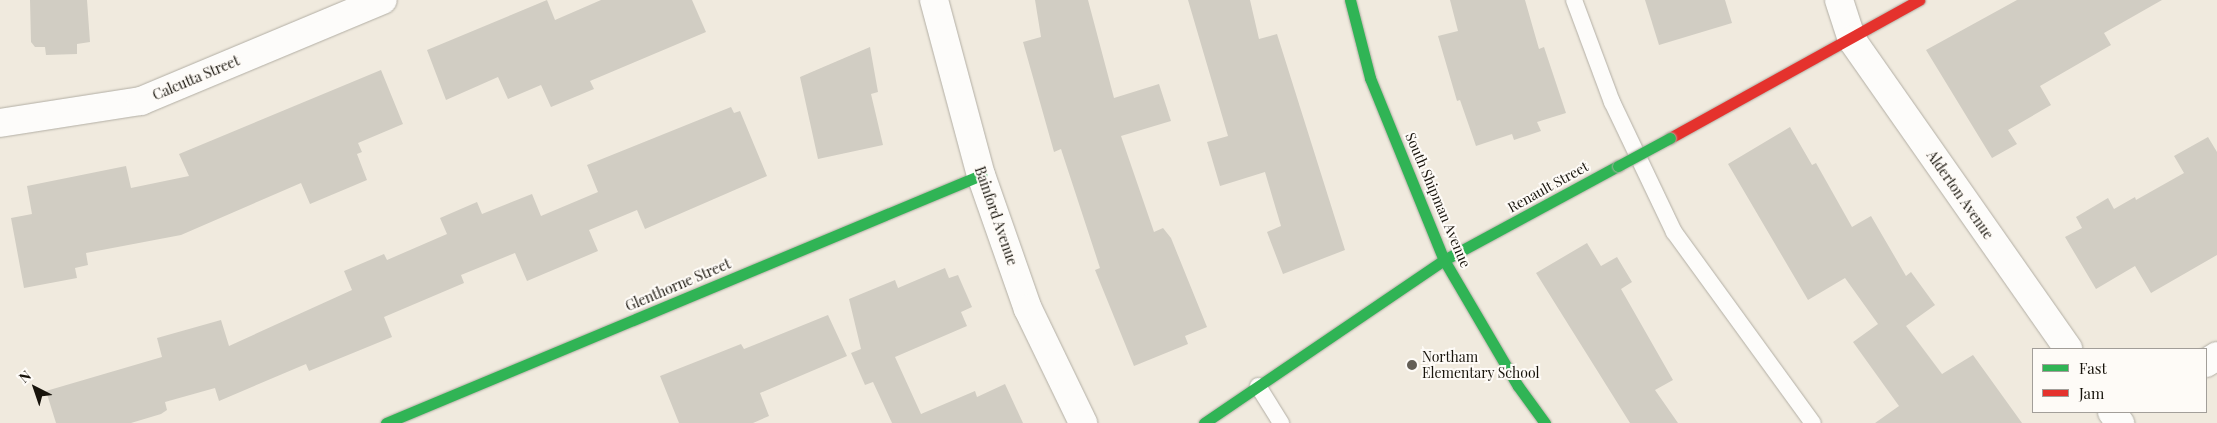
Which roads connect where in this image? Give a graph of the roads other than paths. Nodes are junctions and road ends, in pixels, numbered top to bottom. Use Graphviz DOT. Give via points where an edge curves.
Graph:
graph roads {
  1 [pos="384,0"];
  2 [pos="934,0"];
  3 [pos="1350,0"];
  4 [pos="1574,0"];
  5 [pos="1838,0"];
  6 [pos="1919,0"];
  7 [pos="1852,40"];
  8 [pos="0,123"];
  9 [pos="981,175"];
  10 [pos="1444,260"];
  11 [pos="2067,348"];
  12 [pos="1258,386"];
  13 [pos="386,423"];
  14 [pos="1083,423"];
  15 [pos="1204,423"];
  16 [pos="1281,423"];
  17 [pos="1545,423"];
  18 [pos="1813,423"];
  1 -- 8 [label="street, Calcutta Street" via="141,101"];
  2 -- 9 [label="street, Bainford Avenue"];
  3 -- 10 [label="street, South Shipman Avenue" via="1370,78"];
  4 -- 18 [label="lane" via="1612,102 1674,232"];
  5 -- 7 [label="street, Alderton Avenue"];
  6 -- 7 [label="street, Renault Street"];
  7 -- 10 [label="street, Renault Street, bridge"];
  7 -- 11 [label="street, Alderton Avenue"];
  9 -- 13 [label="street, Glenthorne Street"];
  9 -- 14 [label="street, Bainford Avenue" via="1028,310"];
  10 -- 12 [label="street, Renault Street"];
  10 -- 17 [label="street, South Shipman Avenue" via="1518,386"];
  12 -- 15 [label="street, Renault Street"];
  12 -- 16 [label="lane"];
}
